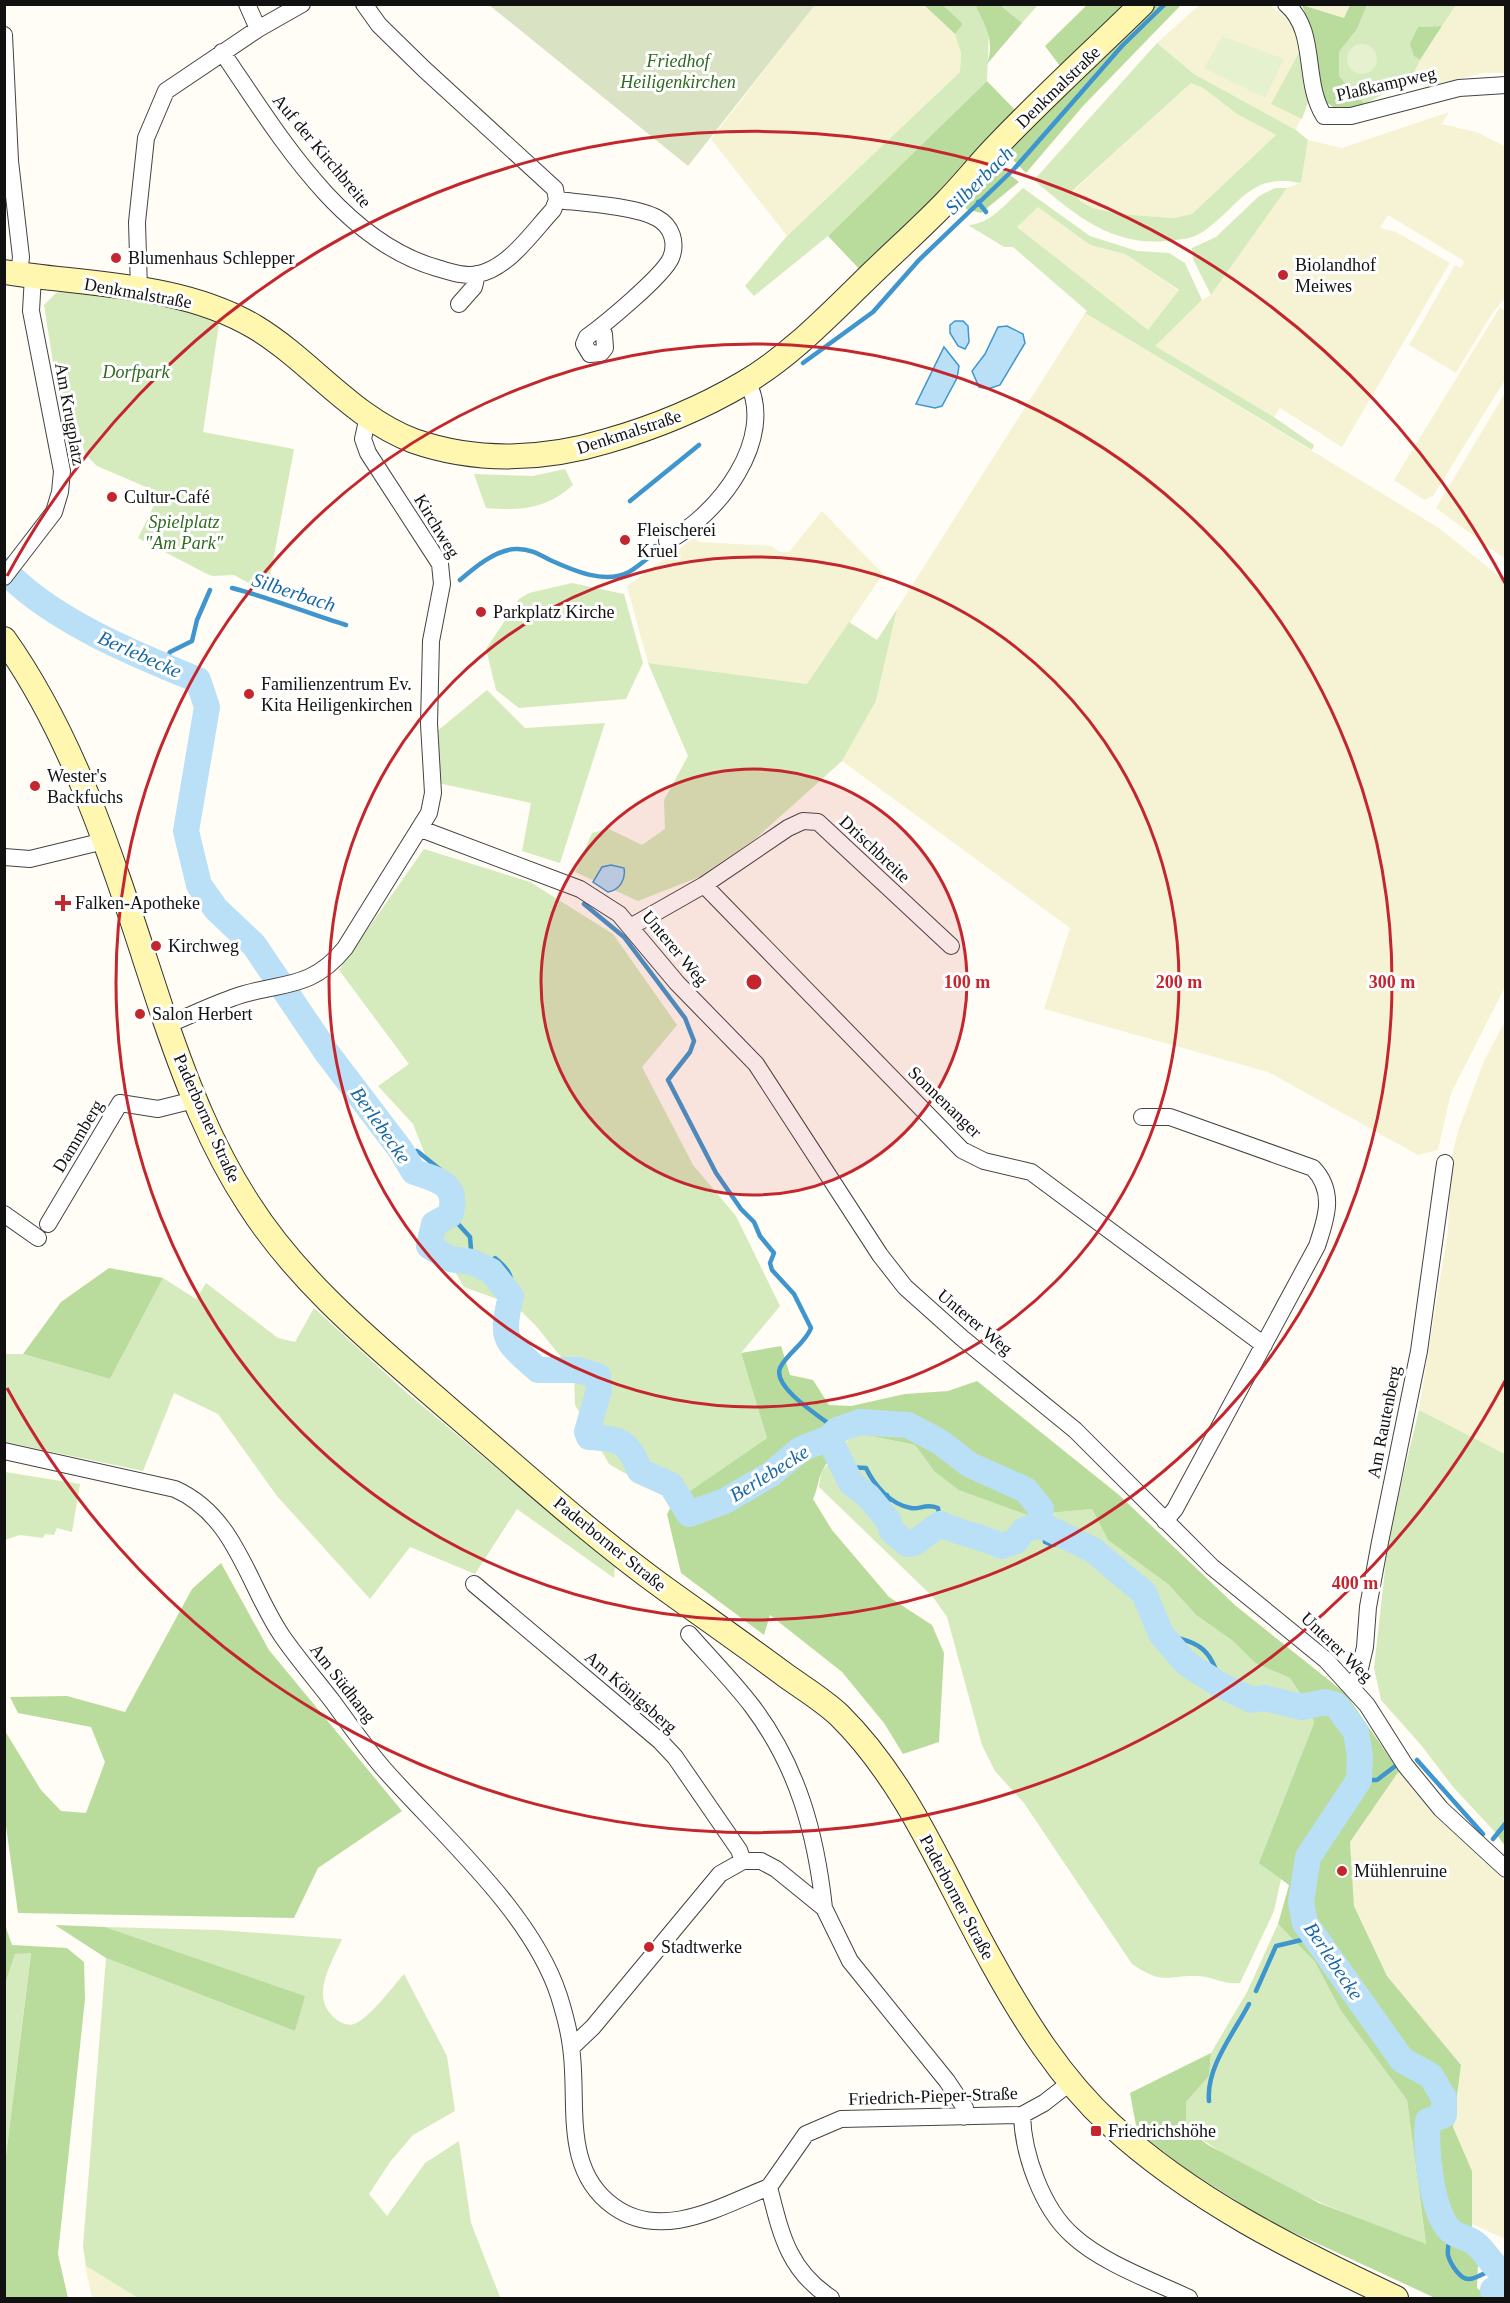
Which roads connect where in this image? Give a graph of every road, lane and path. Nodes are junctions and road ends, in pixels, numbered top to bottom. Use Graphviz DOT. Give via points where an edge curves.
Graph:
graph roads {
  1 [pos="247,4"];
  2 [pos="302,4"];
  3 [pos="364,4"];
  4 [pos="1142,4"];
  5 [pos="1286,4"];
  6 [pos="258,29"];
  7 [pos="4,35"];
  8 [pos="222,52"];
  9 [pos="1506,85"];
  10 [pos="557,200"];
  11 [pos="19,274"];
  12 [pos="477,274"];
  13 [pos="139,290"];
  14 [pos="459,304"];
  15 [pos="598,328"];
  16 [pos="747,381"];
  17 [pos="368,416"];
  18 [pos="667,541"];
  19 [pos="4,577"];
  20 [pos="4,639"];
  21 [pos="421,829"];
  22 [pos="104,841"];
  23 [pos="4,857"];
  24 [pos="704,885"];
  25 [pos="632,926"];
  26 [pos="951,946"];
  27 [pos="167,1025"];
  28 [pos="194,1100"];
  29 [pos="1142,1117"];
  30 [pos="1444,1164"];
  31 [pos="4,1214"];
  32 [pos="1264,1345"];
  33 [pos="4,1451"];
  34 [pos="1165,1521"];
  35 [pos="474,1584"];
  36 [pos="688,1634"];
  37 [pos="1351,1684"];
  38 [pos="743,1861"];
  39 [pos="1506,1869"];
  40 [pos="824,1908"];
  41 [pos="572,2048"];
  42 [pos="1071,2082"];
  43 [pos="1022,2115"];
  44 [pos="964,2117"];
  45 [pos="769,2187"];
  46 [pos="831,2298"];
  47 [pos="1190,2298"];
  48 [pos="1396,2298"];
  1 -- 6 [label="street"];
  2 -- 6 [label="street"];
  3 -- 10 [label="street" via="424,69 555,189"];
  4 -- 16 [label="main road, Denkmalstraße" via="840,304 799,343"];
  5 -- 9 [label="street, Plaßkampweg" via="1298,16 1304,30 1312,87 1324,116 1351,116 1459,88"];
  6 -- 8 [label="street"];
  7 -- 11 [label="street, Am Krugplatz" via="10,161 21,257"];
  8 -- 12 [label="street, Auf der Kirchbreite" via="285,142 353,221 405,257 449,272"];
  8 -- 13 [label="street" via="171,85 149,127 138,212"];
  10 -- 12 [label="street" via="554,210 499,266"];
  10 -- 15 [label="street" via="645,213 666,224 672,233 672,256 666,266"];
  11 -- 13 [label="main road, Denkmalstraße"];
  11 -- 19 [label="street, Am Krugplatz" via="31,311 62,471 54,512"];
  12 -- 14 [label="street" via="474,287"];
  13 -- 17 [label="main road, Denkmalstraße" via="187,298 253,326 284,346"];
  16 -- 17 [label="main road, Denkmalstraße" via="661,425 550,455 486,456 441,448 394,432"];
  16 -- 18 [label="street" via="755,402 756,420 738,474 713,507 686,532"];
  17 -- 21 [label="street, Kirchweg" via="363,439 368,453 440,564 442,584 430,650 433,793"];
  20 -- 22 [label="main road, Paderborner Straße" via="54,720"];
  21 -- 25 [label="street, Unterer Weg" via="580,889"];
  21 -- 27 [label="street, Kirchweg" via="331,964 295,985 232,998"];
  22 -- 23 [label="street" via="30,859"];
  22 -- 27 [label="main road, Paderborner Straße"];
  24 -- 25 [label="street"];
  24 -- 26 [label="street, Drischbreite" via="788,828 818,822"];
  24 -- 32 [label="street, Sonnenanger" via="962,1150 984,1161 1031,1172"];
  25 -- 34 [label="street, Unterer Weg" via="677,983 756,1064 880,1255 905,1287 1075,1430"];
  27 -- 28 [label="main road, Paderborner Straße"];
  28 -- 31 [label="street, Dammberg" via="158,1109 120,1103 44,1231"];
  28 -- 42 [label="main road, Paderborner Straße" via="224,1165 250,1207 285,1255 312,1283 413,1377 613,1550 825,1704 876,1755 902,1792 1018,2007"];
  29 -- 32 [label="street" via="1170,1118 1313,1168 1326,1187 1327,1208 1317,1246"];
  30 -- 37 [label="street, Am Rautenberg" via="1419,1351 1380,1542 1365,1647 1358,1677"];
  32 -- 34 [label="street"];
  33 -- 41 [label="street, Am Südhang" via="175,1489 210,1511 245,1564 281,1635 384,1768 499,1896 529,1936 558,1995"];
  34 -- 37 [label="street, Unterer Weg" via="1212,1567 1293,1631"];
  35 -- 38 [label="street, Am Königsberg" via="660,1740"];
  36 -- 40 [label="street" via="753,1707 787,1766 804,1801 816,1846"];
  37 -- 39 [label="street, Unterer Weg" via="1405,1765 1441,1809"];
  38 -- 40 [label="street" via="761,1861 776,1869"];
  38 -- 41 [label="street" via="720,1874"];
  40 -- 44 [label="street" via="850,1961 947,2081 965,2108"];
  41 -- 45 [label="street, Am Südhang" via="577,2149 594,2186 613,2206 638,2217 678,2221"];
  42 -- 43 [label="street, Friedrich-Pieper-Straße"];
  42 -- 48 [label="main road, Paderborner Straße" via="1110,2124 1166,2170 1234,2215"];
  43 -- 44 [label="street, Friedrich-Pieper-Straße"];
  43 -- 47 [label="street" via="1022,2138 1029,2163 1047,2200 1071,2235"];
  44 -- 45 [label="street, Friedrich-Pieper-Straße" via="841,2119 824,2124 807,2134"];
  45 -- 46 [label="street" via="791,2259 818,2290"];
}
